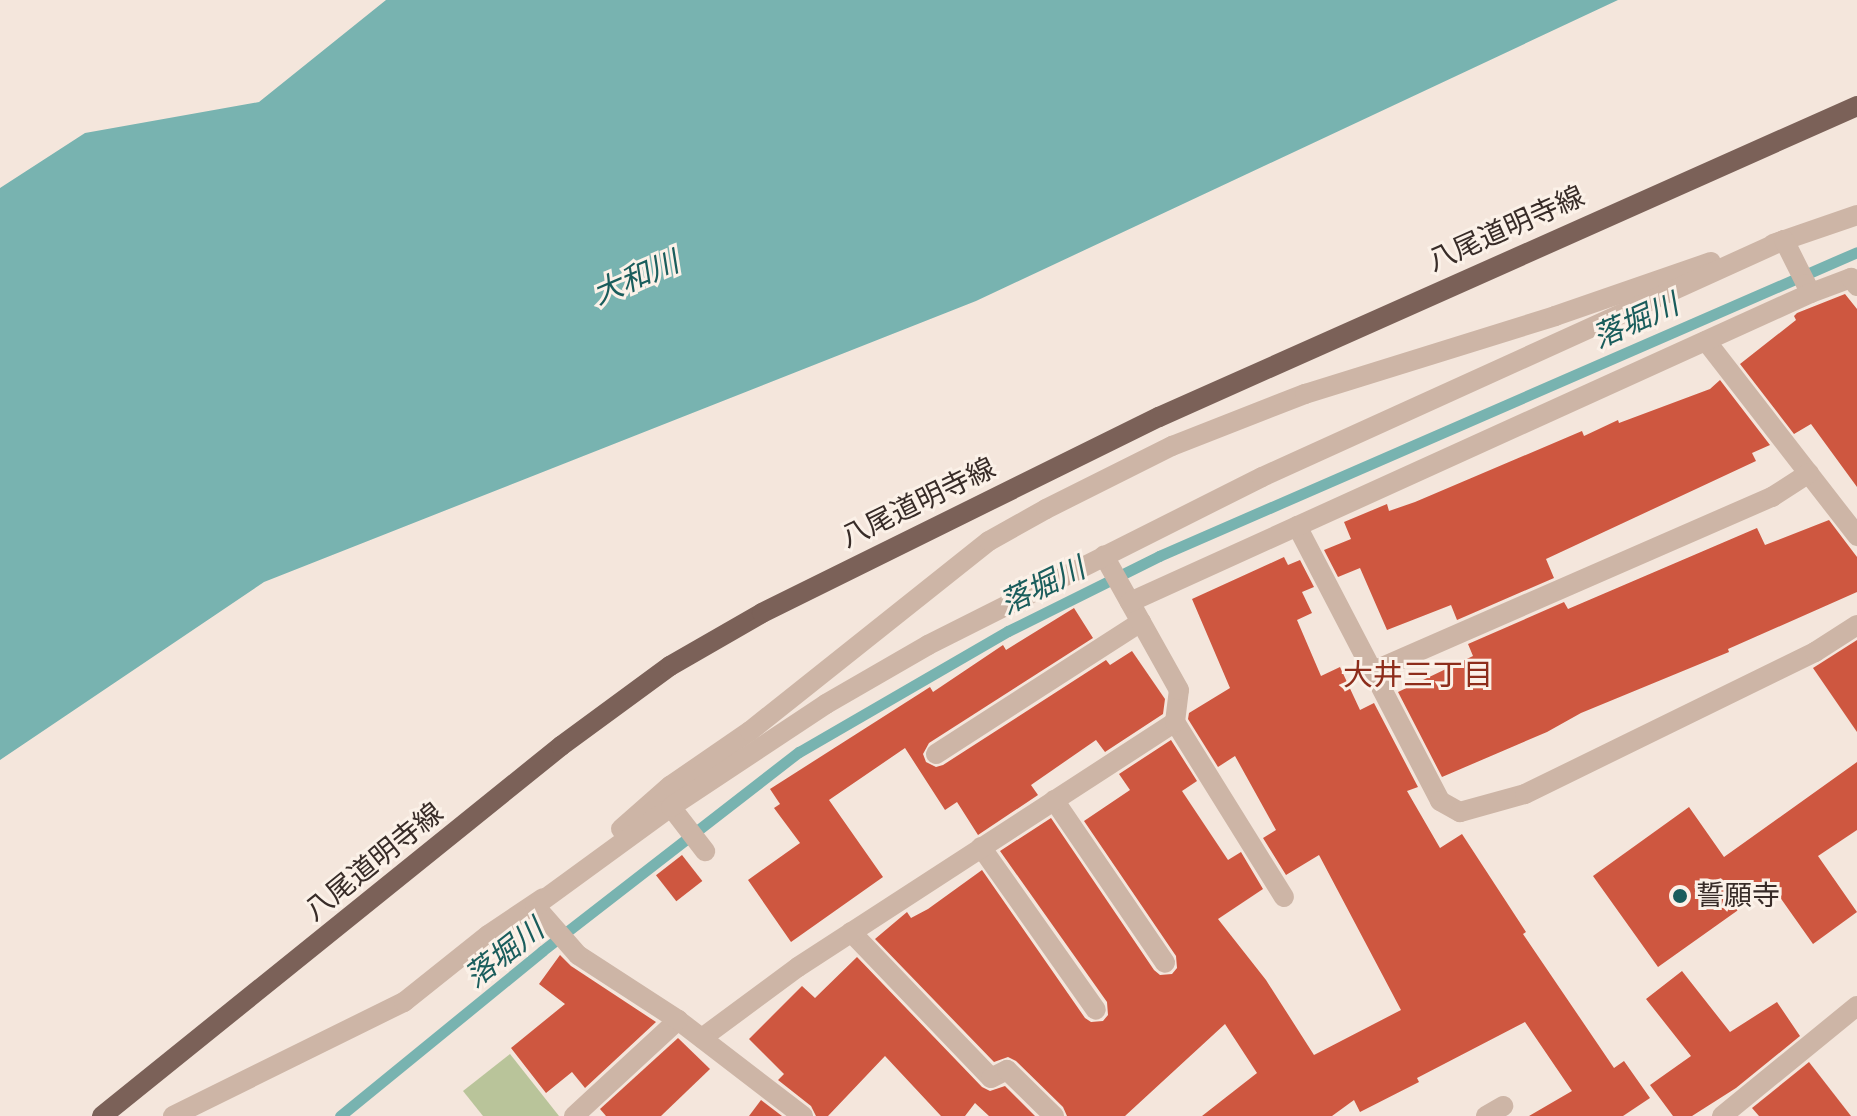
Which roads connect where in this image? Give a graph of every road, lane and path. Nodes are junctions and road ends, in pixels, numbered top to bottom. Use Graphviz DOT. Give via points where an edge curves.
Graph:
graph roads {
  1 [pos="1857,106"];
  2 [pos="1857,215"];
  3 [pos="1788,248"];
  4 [pos="1857,286"];
  5 [pos="1809,289"];
  6 [pos="1706,341"];
  7 [pos="1159,417"];
  8 [pos="1172,446"];
  9 [pos="1809,473"];
  10 [pos="1297,526"];
  11 [pos="1857,536"];
  12 [pos="1107,561"];
  13 [pos="1127,597"];
  14 [pos="1141,622"];
  15 [pos="1857,625"];
  16 [pos="1371,672"];
  17 [pos="1175,722"];
  18 [pos="936,754"];
  19 [pos="1054,800"];
  20 [pos="675,813"];
  21 [pos="981,847"];
  22 [pos="705,851"];
  23 [pos="1284,897"];
  24 [pos="535,906"];
  25 [pos="851,932"];
  26 [pos="1165,963"];
  27 [pos="1857,1006"];
  28 [pos="1096,1010"];
  29 [pos="678,1020"];
  30 [pos="702,1038"];
  31 [pos="102,1116"];
  32 [pos="173,1116"];
  33 [pos="574,1116"];
  34 [pos="803,1116"];
  35 [pos="1054,1116"];
  36 [pos="1722,1116"];
  1 -- 7 [label="main road, 八尾道明寺線"];
  2 -- 3 [label="street"];
  3 -- 5 [label="street"];
  3 -- 8 [label="street" via="1305,394"];
  3 -- 12 [label="street" via="1262,477"];
  4 -- 5 [label="street" via="1851,278"];
  5 -- 6 [label="street"];
  6 -- 9 [label="street"];
  6 -- 10 [label="street"];
  7 -- 8 [label="street"];
  7 -- 31 [label="main road, 八尾道明寺線" via="843,570 670,666 561,746"];
  8 -- 24 [label="street" via="989,541 750,731 670,786"];
  9 -- 11 [label="street"];
  9 -- 16 [label="street" via="1772,497"];
  10 -- 13 [label="street"];
  10 -- 16 [label="street"];
  12 -- 13 [label="street"];
  12 -- 20 [label="street" via="864,682"];
  13 -- 14 [label="street"];
  14 -- 17 [label="street" via="1179,690"];
  14 -- 18 [label="street"];
  15 -- 16 [label="street" via="1815,652 1525,794 1460,812 1440,801"];
  17 -- 19 [label="street"];
  17 -- 23 [label="street"];
  19 -- 21 [label="street"];
  19 -- 26 [label="street"];
  20 -- 22 [label="street"];
  20 -- 24 [label="street"];
  21 -- 25 [label="street"];
  21 -- 28 [label="street"];
  24 -- 29 [label="street" via="578,955"];
  24 -- 32 [label="street" via="488,935 404,1002"];
  25 -- 30 [label="street"];
  25 -- 35 [label="street" via="991,1078 1007,1070"];
  27 -- 36 [label="street"];
  29 -- 30 [label="street"];
  29 -- 33 [label="street"];
  30 -- 34 [label="street"];
}
